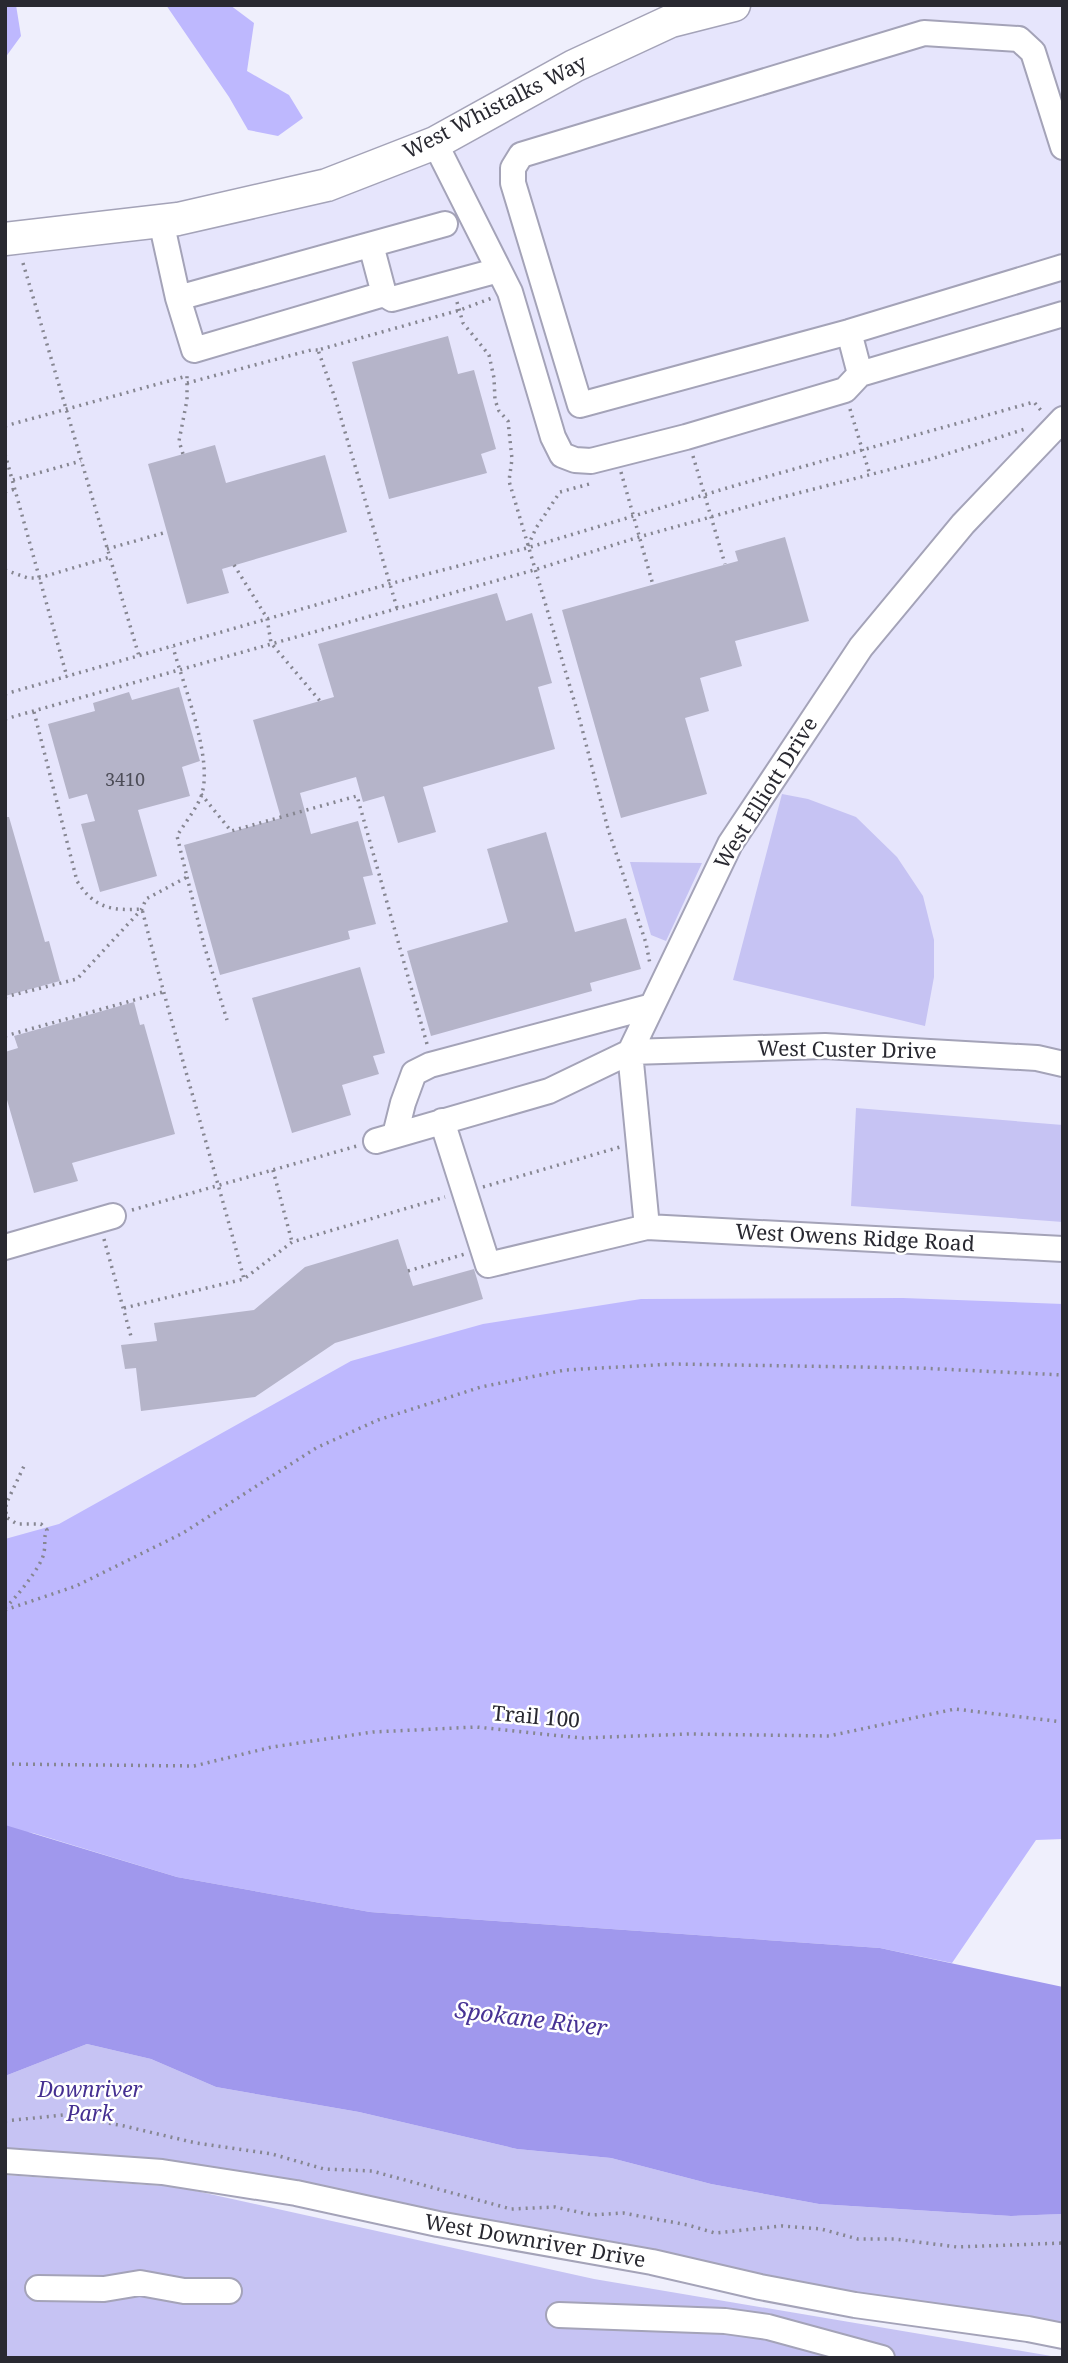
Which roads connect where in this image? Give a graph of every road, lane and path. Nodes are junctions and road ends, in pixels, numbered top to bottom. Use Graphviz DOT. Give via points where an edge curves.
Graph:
graph roads {
  1 [pos="734,5"];
  2 [pos="435,143"];
  3 [pos="1063,147"];
  4 [pos="161,221"];
  5 [pos="445,224"];
  6 [pos="371,245"];
  7 [pos="14,251"];
  8 [pos="1063,267"];
  9 [pos="499,270"];
  10 [pos="384,294"];
  11 [pos="497,295"];
  12 [pos="178,298"];
  13 [pos="457,302"];
  14 [pos="460,310"];
  15 [pos="1063,314"];
  16 [pos="849,332"];
  17 [pos="318,351"];
  18 [pos="860,374"];
  19 [pos="187,383"];
  20 [pos="849,403"];
  21 [pos="66,409"];
  22 [pos="1055,418"];
  23 [pos="5,426"];
  24 [pos="1027,429"];
  25 [pos="863,450"];
  26 [pos="5,454"];
  27 [pos="183,454"];
  28 [pos="693,454"];
  29 [pos="81,461"];
  30 [pos="620,468"];
  31 [pos="870,475"];
  32 [pos="12,480"];
  33 [pos="15,489"];
  34 [pos="5,492"];
  35 [pos="705,495"];
  36 [pos="633,516"];
  37 [pos="711,517"];
  38 [pos="167,532"];
  39 [pos="639,537"];
  40 [pos="527,548"];
  41 [pos="107,549"];
  42 [pos="110,557"];
  43 [pos="725,564"];
  44 [pos="234,565"];
  45 [pos="5,570"];
  46 [pos="534,570"];
  47 [pos="39,578"];
  48 [pos="389,583"];
  49 [pos="653,585"];
  50 [pos="397,607"];
  51 [pos="267,618"];
  52 [pos="271,643"];
  53 [pos="173,647"];
  54 [pos="139,656"];
  55 [pos="180,671"];
  56 [pos="66,677"];
  57 [pos="5,694"];
  58 [pos="320,701"];
  59 [pos="34,711"];
  60 [pos="5,719"];
  61 [pos="201,794"];
  62 [pos="187,877"];
  63 [pos="142,909"];
  64 [pos="163,992"];
  65 [pos="5,997"];
  66 [pos="654,1002"];
  67 [pos="227,1020"];
  68 [pos="5,1036"];
  69 [pos="430,1051"];
  70 [pos="630,1052"];
  71 [pos="1063,1064"];
  72 [pos="442,1121"];
  73 [pos="385,1138"];
  74 [pos="639,1144"];
  75 [pos="273,1169"];
  76 [pos="219,1185"];
  77 [pos="479,1188"];
  78 [pos="449,1205"];
  79 [pos="104,1219"];
  80 [pos="647,1227"];
  81 [pos="292,1242"];
  82 [pos="5,1247"];
  83 [pos="1063,1249"];
  84 [pos="470,1253"];
  85 [pos="408,1271"];
  86 [pos="244,1279"];
  87 [pos="124,1308"];
  88 [pos="132,1340"];
  89 [pos="1063,1375"];
  90 [pos="25,1464"];
  91 [pos="5,1609"];
  92 [pos="1063,1722"];
  93 [pos="5,1764"];
  94 [pos="5,2121"];
  95 [pos="5,2161"];
  96 [pos="1063,2242"];
  97 [pos="38,2288"];
  98 [pos="229,2291"];
  99 [pos="559,2315"];
  100 [pos="1063,2336"];
  101 [pos="882,2358"];
  1 -- 2 [label="main road, West Whistalks Way" via="647,32 574,66"];
  2 -- 4 [label="main road, West Whistalks Way" via="327,185"];
  2 -- 9 [label="street"];
  3 -- 16 [label="street" via="1033,52 1019,39 924,33 522,155 513,168 513,183 580,405"];
  4 -- 7 [label="main road, West Whistalks Way"];
  4 -- 12 [label="street"];
  5 -- 6 [label="street"];
  6 -- 10 [label="street"];
  6 -- 12 [label="street"];
  7 -- 21 [label="path"];
  8 -- 16 [label="street"];
  9 -- 10 [label="street" via="392,299"];
  9 -- 18 [label="street" via="510,292 553,437 562,455 575,460 592,461 637,450 845,390"];
  10 -- 12 [label="street" via="194,350"];
  11 -- 14 [label="path"];
  13 -- 14 [label="path"];
  14 -- 17 [label="path"];
  14 -- 40 [label="path" via="463,323 489,355 495,400 508,421 509,481"];
  15 -- 18 [label="street"];
  16 -- 18 [label="street"];
  17 -- 19 [label="path"];
  17 -- 48 [label="path"];
  19 -- 21 [label="path" via="187,376"];
  19 -- 27 [label="path" via="179,441"];
  20 -- 25 [label="path"];
  21 -- 23 [label="path"];
  21 -- 29 [label="path"];
  22 -- 25 [label="path" via="1034,402"];
  22 -- 66 [label="street, West Elliott Drive" via="861,647 730,844"];
  24 -- 31 [label="path"];
  25 -- 31 [label="path"];
  25 -- 35 [label="path"];
  26 -- 32 [label="path"];
  28 -- 35 [label="path"];
  29 -- 32 [label="path"];
  29 -- 41 [label="path"];
  30 -- 36 [label="path"];
  31 -- 37 [label="path"];
  32 -- 33 [label="path"];
  33 -- 34 [label="path"];
  33 -- 47 [label="path"];
  35 -- 36 [label="path"];
  35 -- 37 [label="path"];
  36 -- 39 [label="path"];
  36 -- 40 [label="path"];
  37 -- 39 [label="path"];
  37 -- 43 [label="path"];
  38 -- 41 [label="path"];
  39 -- 46 [label="path"];
  39 -- 49 [label="path"];
  40 -- 46 [label="path"];
  40 -- 48 [label="path"];
  41 -- 42 [label="path"];
  42 -- 47 [label="path"];
  42 -- 54 [label="path"];
  44 -- 51 [label="path"];
  45 -- 47 [label="path"];
  46 -- 50 [label="path"];
  46 -- 66 [label="path" via="608,829 646,943"];
  47 -- 56 [label="path"];
  48 -- 50 [label="path"];
  48 -- 51 [label="path"];
  50 -- 52 [label="path"];
  51 -- 52 [label="path"];
  51 -- 53 [label="path"];
  52 -- 55 [label="path"];
  52 -- 58 [label="path"];
  53 -- 54 [label="path"];
  53 -- 55 [label="path"];
  54 -- 56 [label="path"];
  55 -- 59 [label="path"];
  55 -- 61 [label="path" via="206,775"];
  56 -- 57 [label="path"];
  59 -- 60 [label="path"];
  59 -- 63 [label="path" via="77,880 87,898 100,905"];
  61 -- 62 [label="path" via="177,836"];
  61 -- 69 [label="path" via="231,831 357,796"];
  62 -- 63 [label="path" via="146,899"];
  62 -- 67 [label="path"];
  63 -- 64 [label="path"];
  63 -- 65 [label="path" via="77,979"];
  64 -- 68 [label="path"];
  64 -- 76 [label="path"];
  66 -- 70 [label="street, West Elliott Drive"];
  66 -- 73 [label="street" via="414,1073"];
  70 -- 71 [label="street, West Custer Drive" via="825,1046 1037,1058"];
  70 -- 72 [label="street" via="549,1091"];
  70 -- 74 [label="street"];
  72 -- 73 [label="street"];
  72 -- 80 [label="street, West Owens Ridge Road" via="488,1265"];
  73 -- 75 [label="path"];
  74 -- 77 [label="path"];
  74 -- 80 [label="street"];
  75 -- 76 [label="path"];
  75 -- 81 [label="path"];
  76 -- 79 [label="path"];
  76 -- 86 [label="path"];
  78 -- 81 [label="path" via="447,1196"];
  79 -- 82 [label="street"];
  79 -- 87 [label="path"];
  80 -- 83 [label="street, West Owens Ridge Road"];
  81 -- 86 [label="path"];
  84 -- 85 [label="path"];
  86 -- 87 [label="path"];
  87 -- 88 [label="path"];
  89 -- 91 [label="path" via="673,1364 565,1370 481,1388 378,1419 316,1448 183,1533 76,1586"];
  90 -- 91 [label="path" via="6,1504 6,1517 17,1524 41,1524 47,1530 45,1553"];
  92 -- 93 [label="path, Trail 100" via="955,1709 829,1736 581,1738 476,1727 373,1732 272,1747 194,1766"];
  94 -- 96 [label="path" via="63,2115 272,2154 324,2169 372,2171 511,2209 555,2207 592,2215 623,2213 715,2233 782,2226 821,2229 858,2239 957,2247"];
  95 -- 100 [label="street, West Downriver Drive" via="162,2172 296,2193 855,2305"];
  97 -- 98 [label="street" via="104,2289 140,2283 184,2291"];
  99 -- 101 [label="street" via="768,2327"];
}
